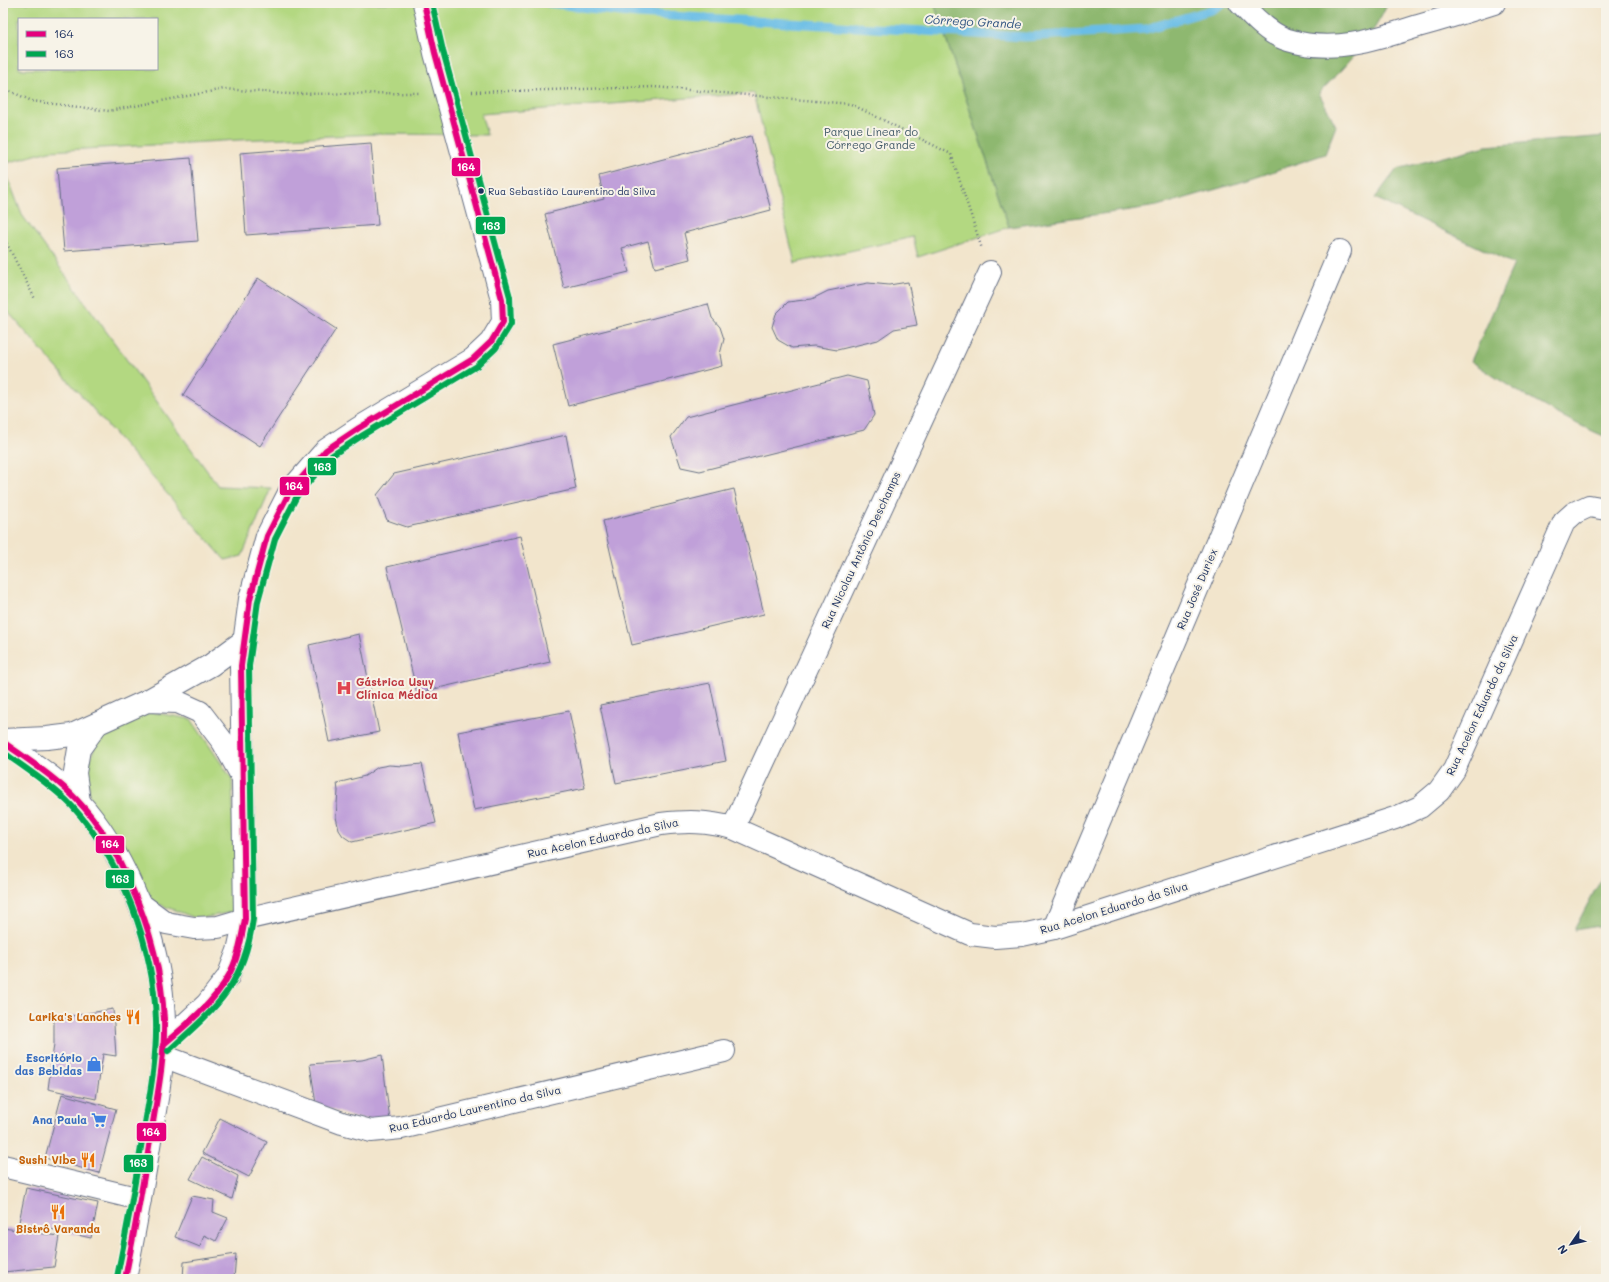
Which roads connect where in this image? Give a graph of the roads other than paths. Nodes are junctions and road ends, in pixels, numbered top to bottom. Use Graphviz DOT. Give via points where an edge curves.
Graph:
graph roads {
  1 [pos="1240,3"];
  2 [pos="1494,3"];
  3 [pos="424,7"];
  4 [pos="1340,251"];
  5 [pos="990,272"];
  6 [pos="1606,509"];
  7 [pos="245,640"];
  8 [pos="147,701"];
  9 [pos="96,724"];
  10 [pos="3,741"];
  11 [pos="243,778"];
  12 [pos="79,802"];
  13 [pos="733,828"];
  14 [pos="139,903"];
  15 [pos="244,919"];
  16 [pos="1054,928"];
  17 [pos="163,1051"];
  18 [pos="724,1051"];
  19 [pos="3,1166"];
  20 [pos="140,1199"];
  21 [pos="125,1279"];
  1 -- 2 [label="street" via="1258,23 1286,40 1320,46 1351,45"];
  3 -- 7 [label="street" via="502,299 503,322 491,342 473,359 326,450 290,492 267,536 250,599"];
  4 -- 16 [label="street, Rua José Duriex"];
  5 -- 13 [label="street, Rua Nicolau Antônio Deschamps"];
  6 -- 16 [label="street, Rua Acelon Eduardo da Silva" via="1589,506 1574,513 1564,522 1454,770 1439,792 1420,807 1388,821"];
  7 -- 8 [label="street" via="211,665"];
  7 -- 11 [label="street" via="241,666"];
  8 -- 9 [label="street"];
  8 -- 11 [label="street" via="178,702 200,712 223,742"];
  9 -- 10 [label="street" via="72,734"];
  9 -- 12 [label="street" via="79,749 75,774"];
  10 -- 12 [label="street"];
  11 -- 15 [label="street"];
  12 -- 14 [label="street" via="112,847"];
  13 -- 15 [label="street, Rua Acelon Eduardo da Silva" via="688,821 660,824"];
  13 -- 16 [label="street, Rua Acelon Eduardo da Silva" via="970,934 995,937 1022,935"];
  14 -- 15 [label="street, Rua Acelon Eduardo da Silva" via="166,923 194,928 218,927"];
  14 -- 17 [label="street" via="154,950 163,1005"];
  15 -- 17 [label="street" via="238,951 228,977 207,1004"];
  17 -- 18 [label="street, Rua Eduardo Laurentino da Silva" via="342,1123 370,1131 401,1128"];
  17 -- 20 [label="street"];
  19 -- 20 [label="street"];
  20 -- 21 [label="street"];
}
